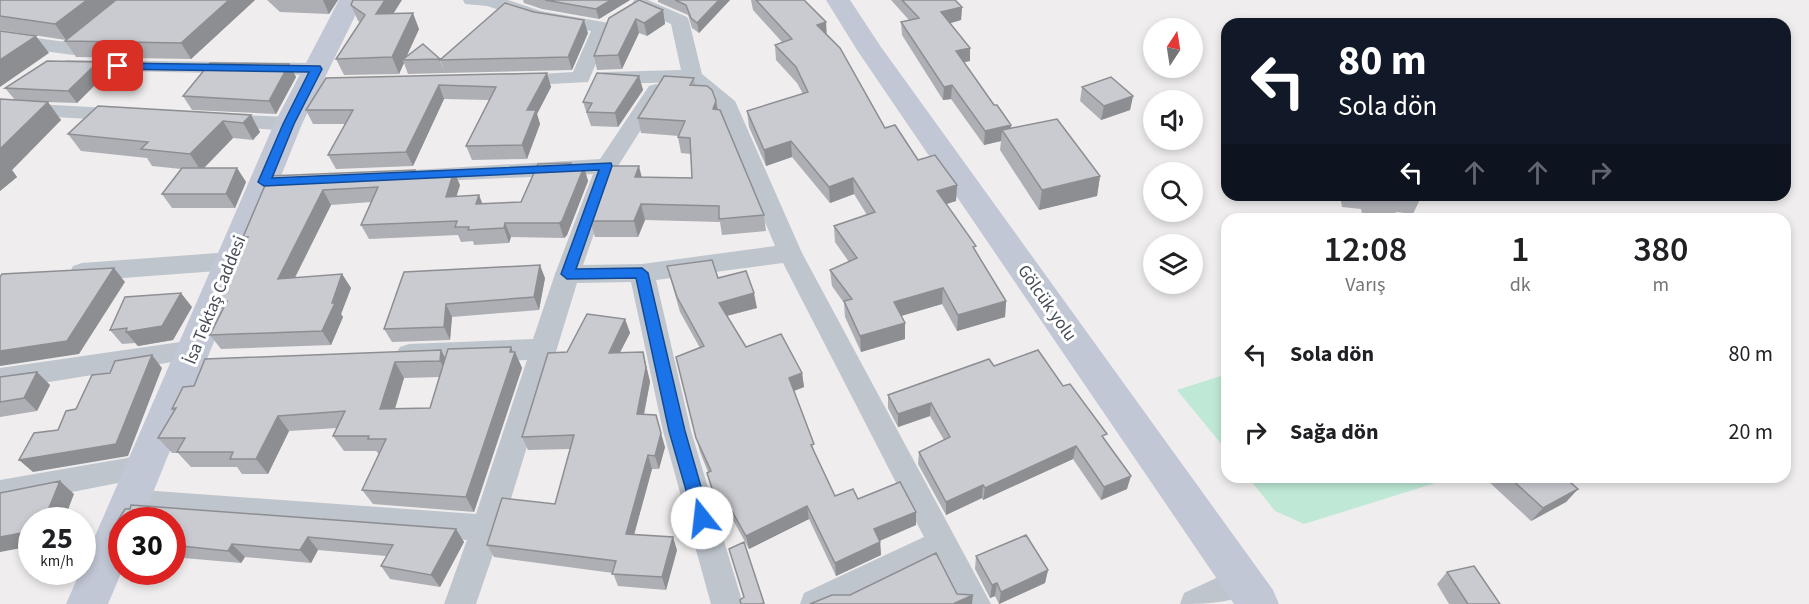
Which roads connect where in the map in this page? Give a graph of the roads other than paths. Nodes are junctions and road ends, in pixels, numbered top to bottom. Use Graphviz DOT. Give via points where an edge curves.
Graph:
graph roads {
  1 [pos="351,0"];
  2 [pos="472,0"];
  3 [pos="838,0"];
  4 [pos="645,2"];
  5 [pos="602,27"];
  6 [pos="90,35"];
  7 [pos="0,39"];
  8 [pos="73,50"];
  9 [pos="692,76"];
  10 [pos="664,77"];
  11 [pos="581,78"];
  12 [pos="319,79"];
  13 [pos="498,80"];
  14 [pos="17,87"];
  15 [pos="0,98"];
  16 [pos="0,108"];
  17 [pos="150,116"];
  18 [pos="196,119"];
  19 [pos="288,124"];
  20 [pos="606,166"];
  21 [pos="394,176"];
  22 [pos="790,253"];
  23 [pos="231,261"];
  24 [pos="58,273"];
  25 [pos="642,273"];
  26 [pos="567,274"];
  27 [pos="543,349"];
  28 [pos="390,355"];
  29 [pos="199,358"];
  30 [pos="0,379"];
  31 [pos="144,466"];
  32 [pos="0,493"];
  33 [pos="128,502"];
  34 [pos="487,528"];
  35 [pos="943,543"];
  36 [pos="1250,592"];
  37 [pos="87,604"];
  38 [pos="460,604"];
  39 [pos="727,604"];
  40 [pos="816,604"];
  41 [pos="975,604"];
  42 [pos="1196,604"];
  1 -- 12 [label="main road, İsa Tektaş Caddesi"];
  2 -- 5 [label="street" via="489,0 538,16"];
  3 -- 36 [label="main road, Gölcük yolu"];
  4 -- 5 [label="street"];
  4 -- 9 [label="street" via="680,21"];
  5 -- 11 [label="street"];
  6 -- 8 [label="street"];
  7 -- 8 [label="street"];
  8 -- 12 [label="street" via="51,66"];
  9 -- 10 [label="street"];
  9 -- 22 [label="street" via="725,101"];
  10 -- 11 [label="street"];
  10 -- 20 [label="street"];
  11 -- 13 [label="street"];
  12 -- 19 [label="main road, İsa Tektaş Caddesi"];
  14 -- 15 [label="street"];
  16 -- 17 [label="street"];
  18 -- 19 [label="street"];
  19 -- 23 [label="main road, İsa Tektaş Caddesi" via="276,182"];
  20 -- 21 [label="street"];
  20 -- 26 [label="street"];
  22 -- 25 [label="street"];
  22 -- 35 [label="street"];
  23 -- 24 [label="street"];
  23 -- 29 [label="main road, İsa Tektaş Caddesi"];
  25 -- 26 [label="street"];
  25 -- 39 [label="street" via="677,431"];
  26 -- 27 [label="street"];
  27 -- 28 [label="street"];
  27 -- 34 [label="street"];
  29 -- 30 [label="street"];
  29 -- 31 [label="main road, İsa Tektaş Caddesi"];
  31 -- 32 [label="street"];
  31 -- 33 [label="main road, İsa Tektaş Caddesi"];
  33 -- 34 [label="street"];
  33 -- 37 [label="main road, İsa Tektaş Caddesi"];
  34 -- 38 [label="street"];
  35 -- 40 [label="street"];
  35 -- 41 [label="street"];
  36 -- 42 [label="street"];
}
